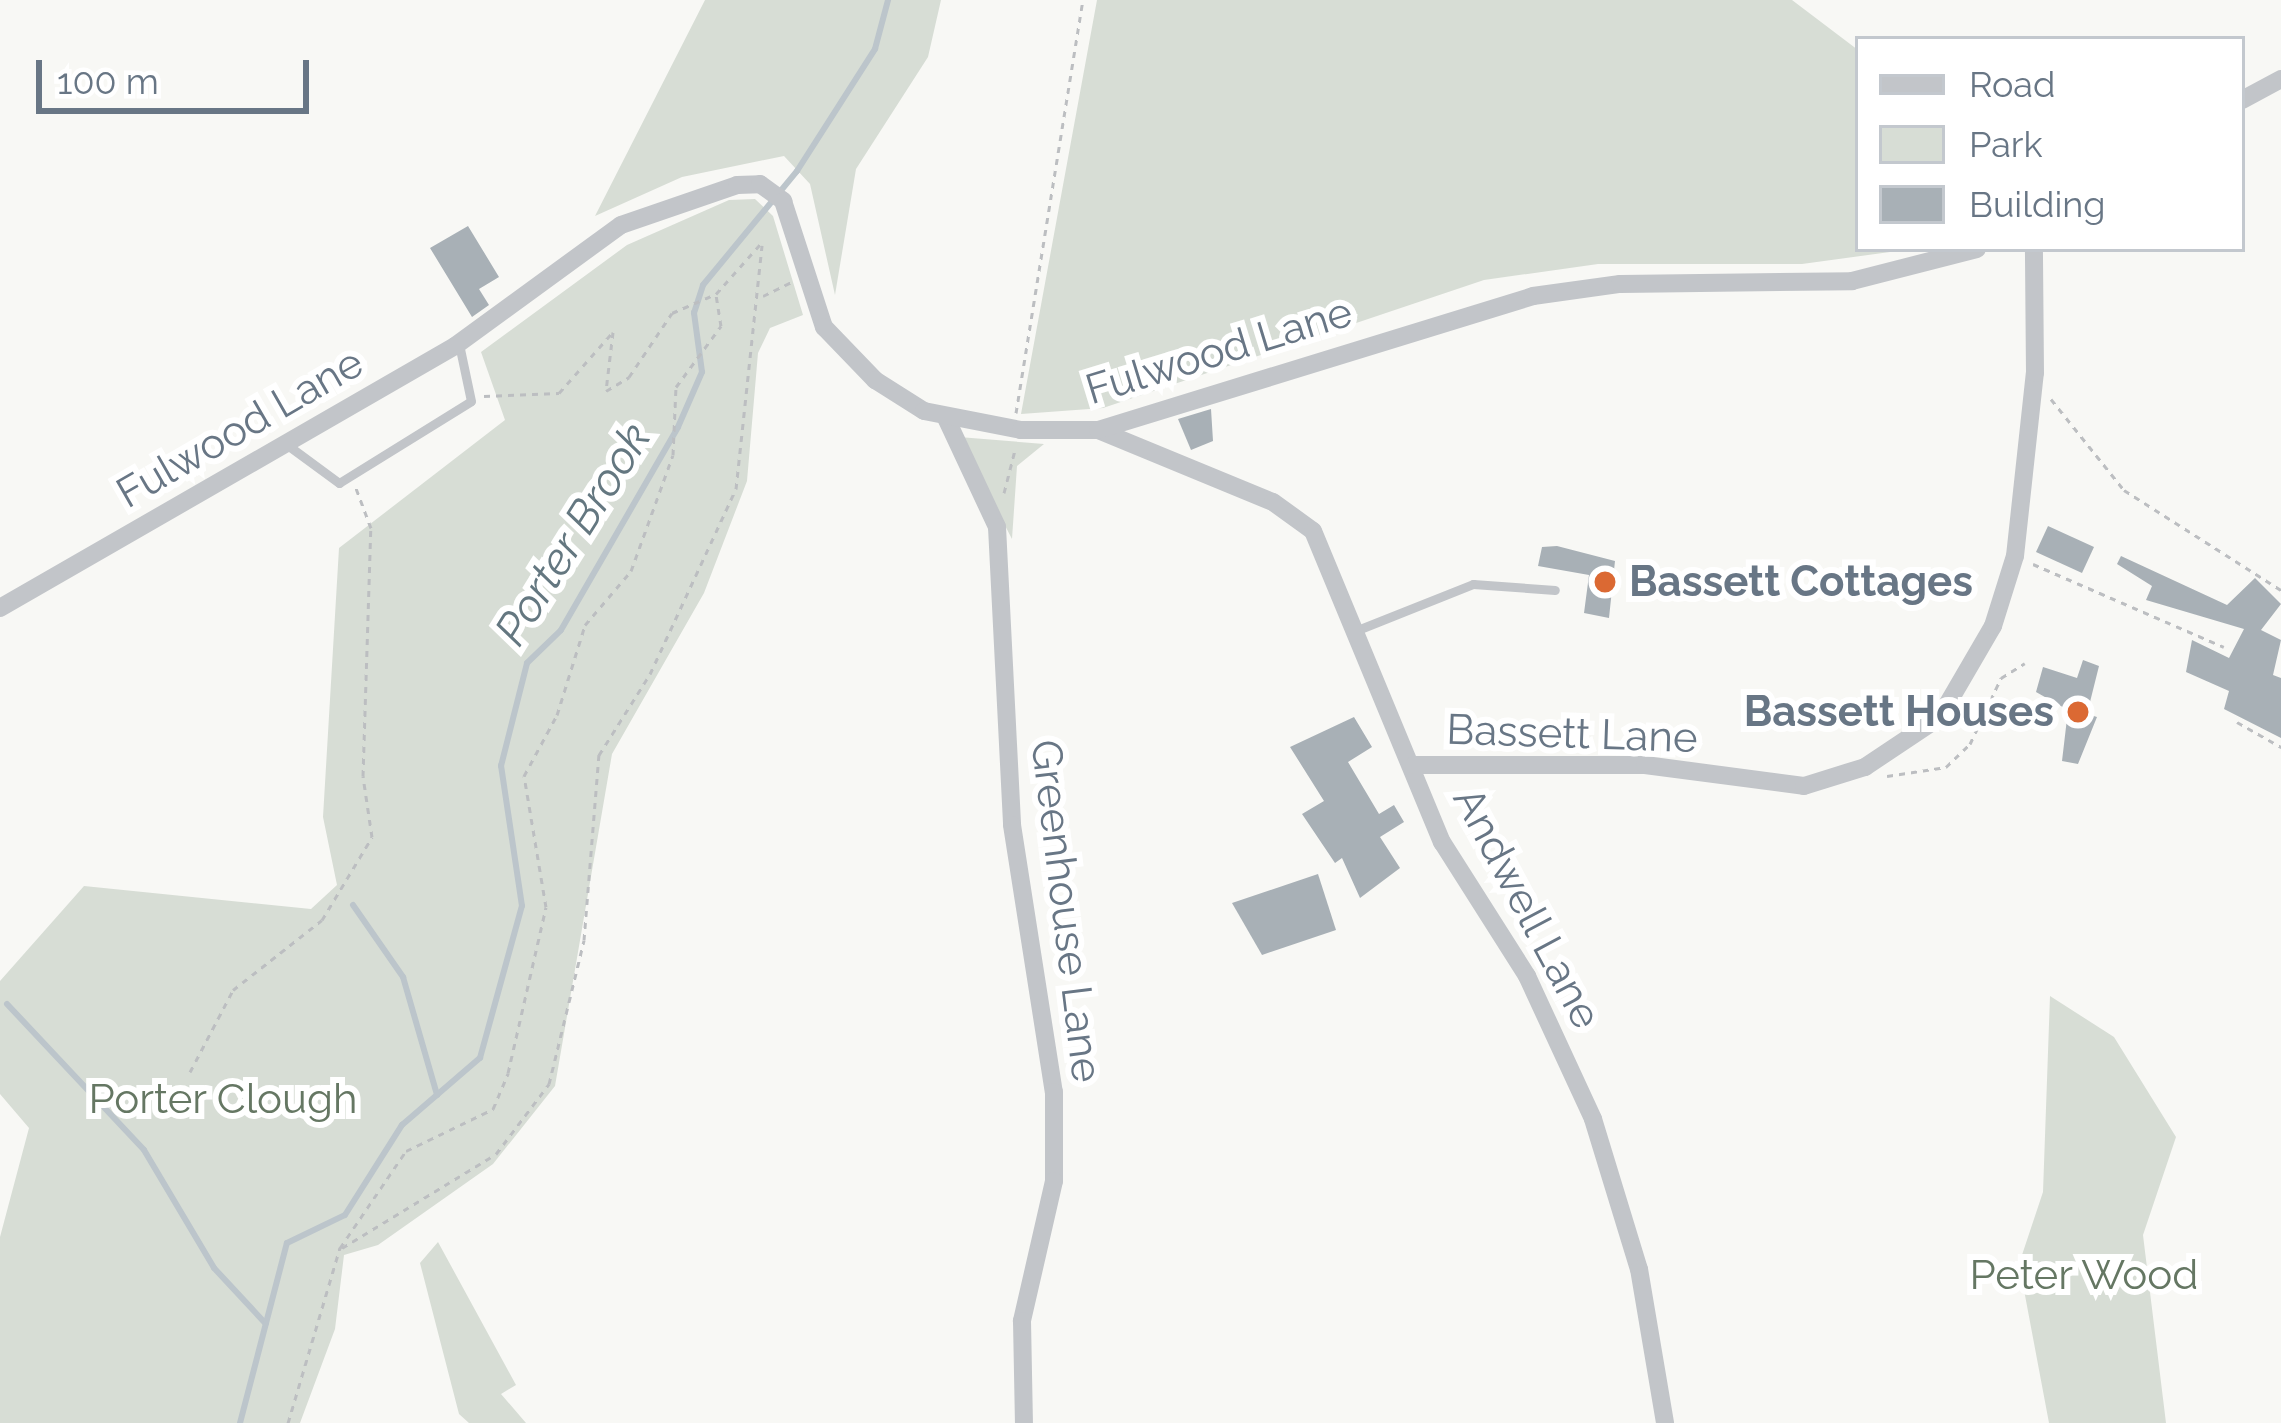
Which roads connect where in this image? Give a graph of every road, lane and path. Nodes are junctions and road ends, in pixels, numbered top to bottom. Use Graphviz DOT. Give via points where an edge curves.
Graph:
graph roads {
  1 [pos="1083,0"];
  2 [pos="2281,79"];
  3 [pos="2245,98"];
  4 [pos="1964,252"];
  5 [pos="2034,252"];
  6 [pos="804,277"];
  7 [pos="716,294"];
  8 [pos="761,297"];
  9 [pos="459,344"];
  10 [pos="2034,382"];
  11 [pos="471,400"];
  12 [pos="946,418"];
  13 [pos="1022,430"];
  14 [pos="1098,430"];
  15 [pos="286,444"];
  16 [pos="352,475"];
  17 [pos="997,527"];
  18 [pos="2015,556"];
  19 [pos="1556,590"];
  20 [pos="2281,590"];
  21 [pos="0,608"];
  22 [pos="1360,629"];
  23 [pos="2224,647"];
  24 [pos="2025,663"];
  25 [pos="2237,722"];
  26 [pos="2281,747"];
  27 [pos="1414,765"];
  28 [pos="1865,767"];
  29 [pos="190,1072"];
  30 [pos="340,1249"];
  31 [pos="288,1423"];
  32 [pos="1024,1423"];
  33 [pos="1665,1423"];
  1 -- 13 [label="path" via="1016,392"];
  2 -- 3 [label="street"];
  4 -- 14 [label="street, Fulwood Lane" via="1852,281 1620,284 1513,300"];
  5 -- 10 [label="street, Bassett Lane"];
  6 -- 8 [label="path"];
  6 -- 9 [label="street, Fulwood Lane" via="783,201 760,184 737,185 621,225"];
  6 -- 12 [label="street, Fulwood Lane" via="836,344 889,392"];
  7 -- 8 [label="path" via="763,241"];
  7 -- 11 [label="path" via="650,335 629,376 606,391 613,332 559,393"];
  7 -- 30 [label="path" via="721,326 676,387 673,448 631,571 585,626 557,715 524,776 546,907 508,1073 493,1109 406,1151"];
  8 -- 30 [label="path" via="736,489 650,674 599,755 584,940 549,1084 496,1154"];
  9 -- 11 [label="lane"];
  9 -- 15 [label="street, Fulwood Lane"];
  10 -- 18 [label="street, Bassett Lane"];
  10 -- 20 [label="path" via="2124,490"];
  11 -- 16 [label="lane"];
  12 -- 13 [label="street, Fulwood Lane"];
  12 -- 17 [label="street, Greenhouse Lane"];
  13 -- 14 [label="street, Fulwood Lane"];
  13 -- 17 [label="path"];
  14 -- 22 [label="street, Andwell Lane" via="1297,514"];
  15 -- 16 [label="lane" via="339,483"];
  15 -- 21 [label="street, Fulwood Lane"];
  16 -- 29 [label="path" via="371,528 362,776 372,838 322,920 233,990"];
  17 -- 32 [label="street, Greenhouse Lane" via="1012,825 1048,1028 1056,1136 1022,1321"];
  18 -- 23 [label="path"];
  18 -- 28 [label="street, Bassett Lane" via="1993,626 1940,717"];
  19 -- 22 [label="lane" via="1473,584"];
  22 -- 27 [label="street, Andwell Lane"];
  24 -- 28 [label="path" via="2001,679 1970,744 1946,767 1904,778"];
  25 -- 26 [label="path"];
  27 -- 28 [label="street, Bassett Lane" via="1645,765 1804,786"];
  27 -- 33 [label="street, Andwell Lane" via="1442,842 1527,976 1593,1119 1639,1269"];
  30 -- 31 [label="path"];
}
